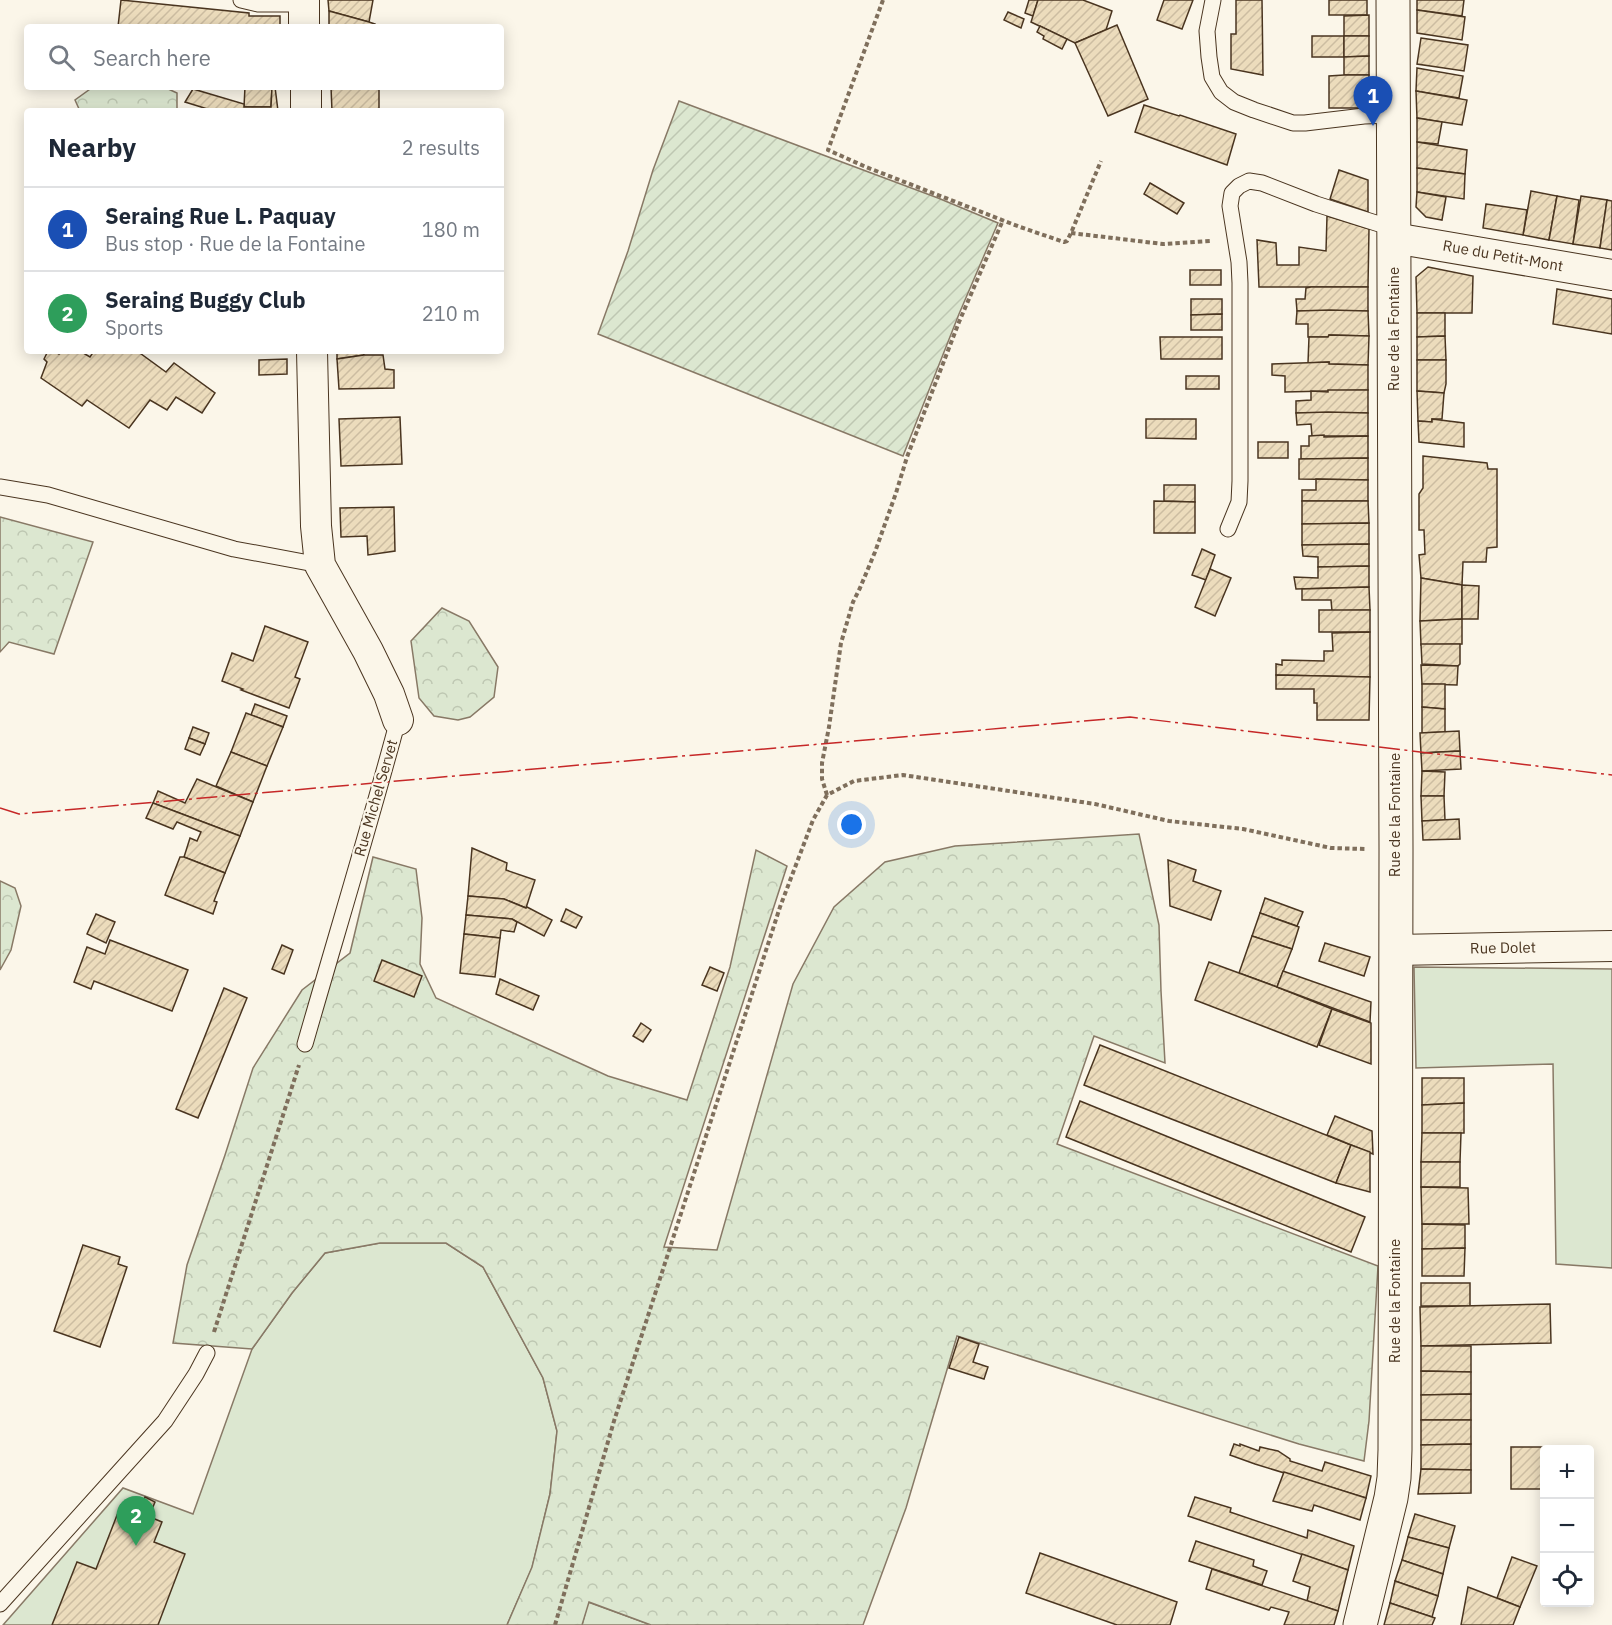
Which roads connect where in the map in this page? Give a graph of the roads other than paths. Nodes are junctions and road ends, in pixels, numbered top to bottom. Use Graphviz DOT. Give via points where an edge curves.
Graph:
graph roads {
  1 [pos="241,0"];
  2 [pos="1213,0"];
  3 [pos="1393,0"];
  4 [pos="304,10"];
  5 [pos="306,90"];
  6 [pos="306,108"];
  7 [pos="1394,115"];
  8 [pos="1394,231"];
  9 [pos="1612,275"];
  10 [pos="312,354"];
  11 [pos="0,487"];
  12 [pos="1228,529"];
  13 [pos="320,565"];
  14 [pos="398,720"];
  15 [pos="1612,946"];
  16 [pos="1395,950"];
  17 [pos="305,1044"];
  18 [pos="207,1353"];
  19 [pos="0,1604"];
  20 [pos="1359,1625"];
  1 -- 4 [label="lane"];
  2 -- 7 [label="lane" via="1207,31 1212,76 1221,92 1234,102 1293,123"];
  3 -- 7 [label="street, Rue de la Fontaine"];
  5 -- 6 [label="street"];
  7 -- 8 [label="street, Rue de la Fontaine"];
  8 -- 9 [label="street, Rue du Petit-Mont"];
  8 -- 12 [label="lane" via="1262,183 1249,181 1232,193 1230,206 1240,283 1240,481 1239,502"];
  8 -- 16 [label="street, Rue de la Fontaine"];
  10 -- 13 [label="street, Rue Michel Servet"];
  11 -- 13 [label="lane" via="48,495 234,549"];
  13 -- 14 [label="street, Rue Michel Servet" via="368,651"];
  14 -- 17 [label="lane, Rue Michel Servet"];
  15 -- 16 [label="street, Rue Dolet"];
  16 -- 20 [label="street, Rue de la Fontaine" via="1394,1478"];
  18 -- 19 [label="lane" via="165,1421"];
}
